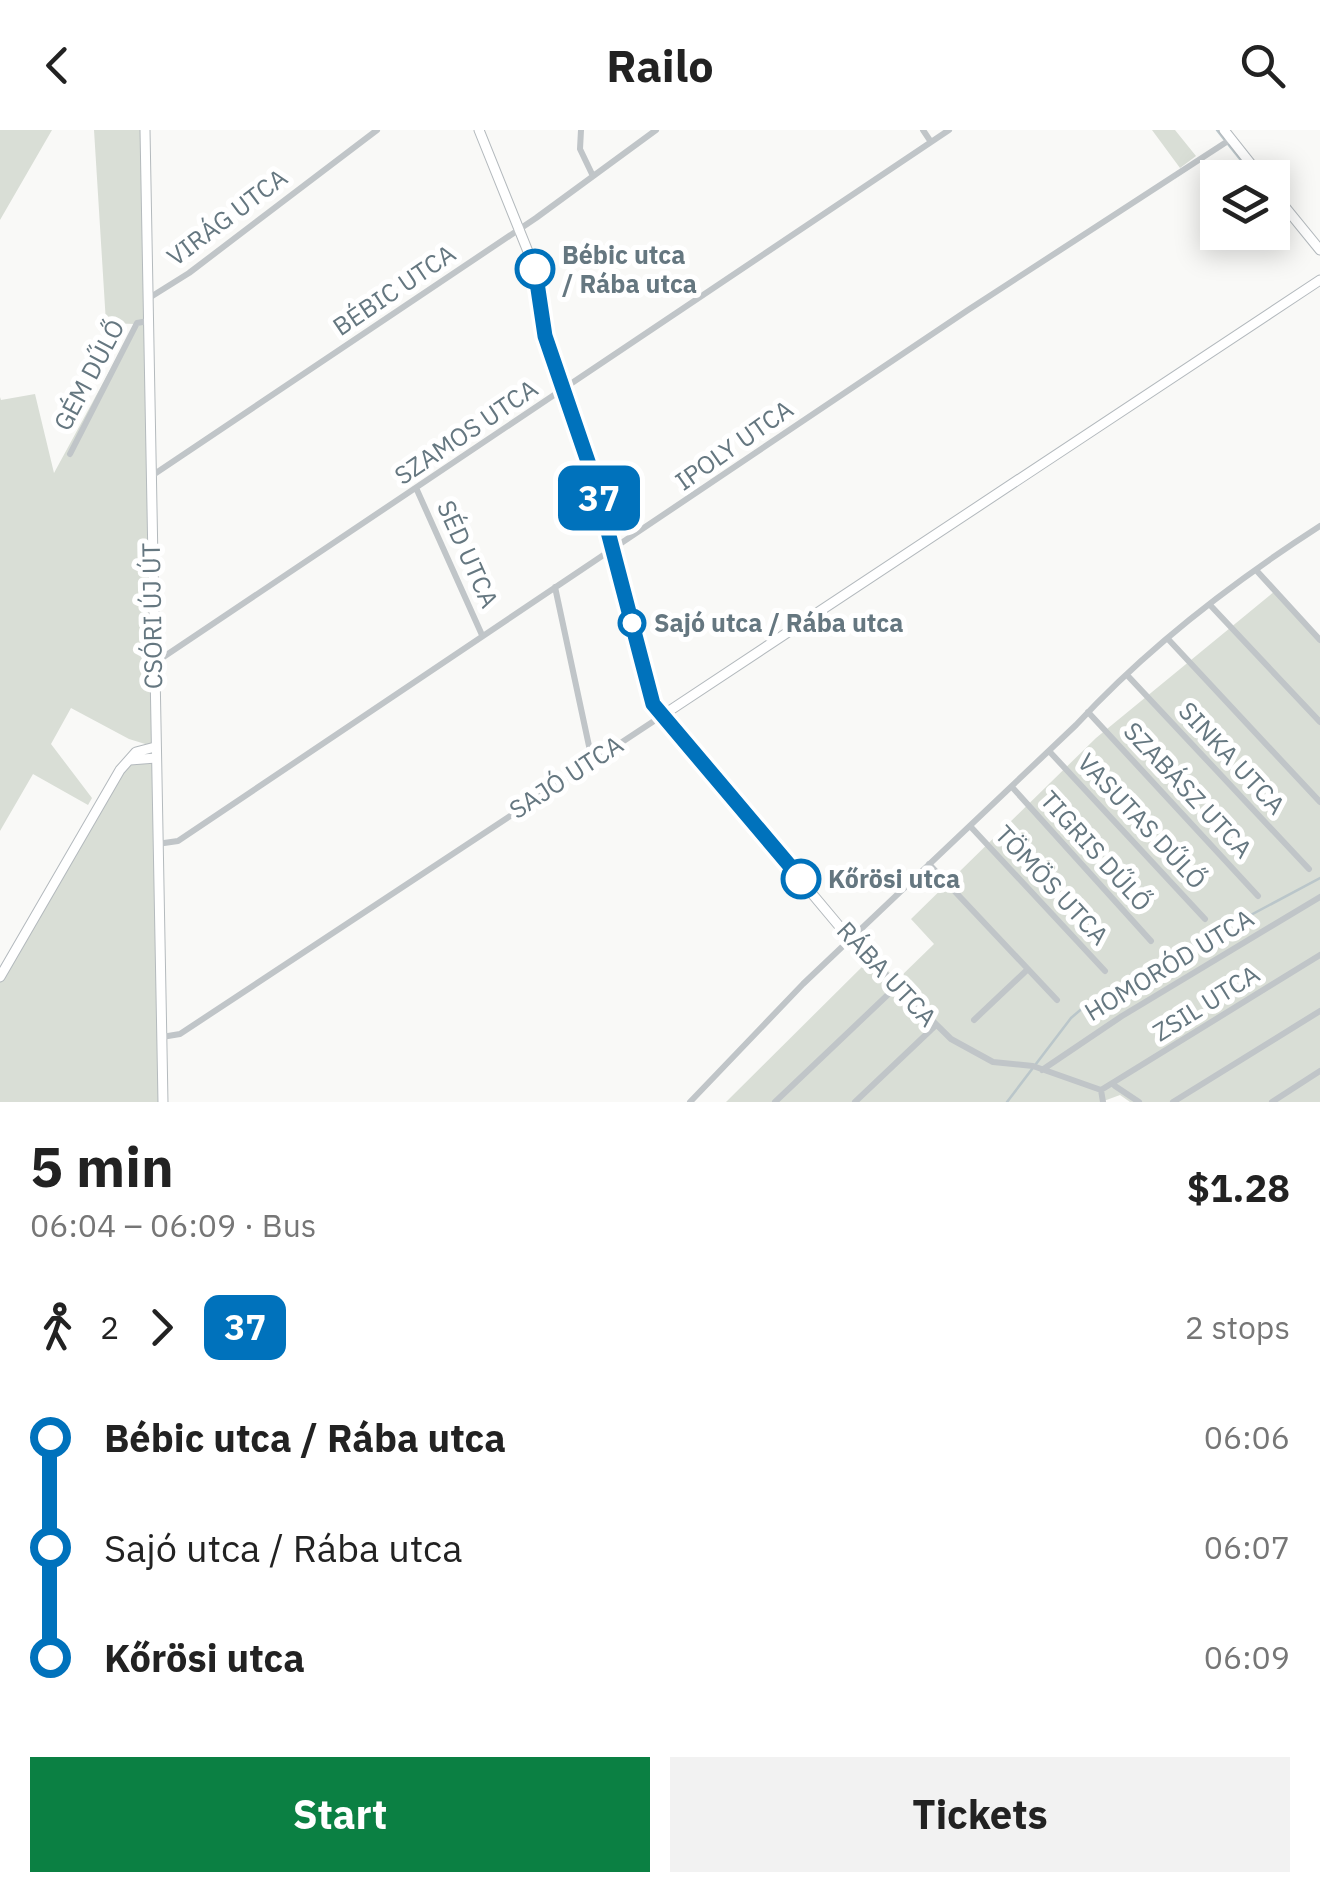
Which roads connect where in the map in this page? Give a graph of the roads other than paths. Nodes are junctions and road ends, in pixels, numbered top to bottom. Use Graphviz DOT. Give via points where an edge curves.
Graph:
graph roads {
  1 [pos="146,130"];
  2 [pos="377,130"];
  3 [pos="479,130"];
  4 [pos="581,130"];
  5 [pos="656,130"];
  6 [pos="923,130"];
  7 [pos="948,130"];
  8 [pos="1224,130"];
  9 [pos="1231,139"];
  10 [pos="931,142"];
  11 [pos="1248,160"];
  12 [pos="592,174"];
  13 [pos="1290,213"];
  14 [pos="519,229"];
  15 [pos="1320,250"];
  16 [pos="1318,282"];
  17 [pos="148,298"];
  18 [pos="148,321"];
  19 [pos="565,390"];
  20 [pos="70,454"];
  21 [pos="150,477"];
  22 [pos="418,490"];
  23 [pos="1320,526"];
  24 [pos="613,550"];
  25 [pos="1256,570"];
  26 [pos="555,587"];
  27 [pos="1211,606"];
  28 [pos="482,635"];
  29 [pos="1168,640"];
  30 [pos="1320,640"];
  31 [pos="153,664"];
  32 [pos="1127,675"];
  33 [pos="1088,712"];
  34 [pos="662,716"];
  35 [pos="1320,722"];
  36 [pos="156,746"];
  37 [pos="1049,751"];
  38 [pos="156,758"];
  39 [pos="592,760"];
  40 [pos="128,761"];
  41 [pos="1012,786"];
  42 [pos="1320,802"];
  43 [pos="970,826"];
  44 [pos="157,844"];
  45 [pos="929,864"];
  46 [pos="1308,869"];
  47 [pos="1258,896"];
  48 [pos="1320,897"];
  49 [pos="1205,918"];
  50 [pos="850,939"];
  51 [pos="1150,942"];
  52 [pos="1320,956"];
  53 [pos="1028,969"];
  54 [pos="1105,971"];
  55 [pos="0,978"];
  56 [pos="897,986"];
  57 [pos="1057,1000"];
  58 [pos="1320,1010"];
  59 [pos="974,1020"];
  60 [pos="935,1026"];
  61 [pos="162,1038"];
  62 [pos="1038,1068"];
  63 [pos="1320,1071"];
  64 [pos="1114,1086"];
  65 [pos="1101,1090"];
  66 [pos="163,1102"];
  67 [pos="172,1102"];
  68 [pos="690,1102"];
  69 [pos="775,1102"];
  70 [pos="855,1102"];
  71 [pos="1103,1102"];
  72 [pos="1139,1102"];
  73 [pos="1173,1102"];
  74 [pos="1272,1102"];
  1 -- 17 [label="street, CSÓRI ÚJ ÚT"];
  2 -- 17 [label="street, VIRÁG UTCA"];
  3 -- 14 [label="street, RÁBA UTCA"];
  4 -- 12 [label="street" via="580,149"];
  5 -- 12 [label="street, BÉBIC UTCA"];
  6 -- 10 [label="street"];
  7 -- 10 [label="street, SZAMOS UTCA"];
  8 -- 9 [label="street"];
  9 -- 11 [label="street"];
  9 -- 24 [label="street, IPOLY UTCA"];
  10 -- 19 [label="street, SZAMOS UTCA"];
  12 -- 14 [label="street, BÉBIC UTCA"];
  13 -- 15 [label="street"];
  14 -- 19 [label="street, RÁBA UTCA"];
  14 -- 21 [label="street, BÉBIC UTCA"];
  16 -- 34 [label="street, SAJÓ UTCA"];
  17 -- 18 [label="street, CSÓRI ÚJ ÚT"];
  18 -- 20 [label="street, GÉM DŰLŐ" via="138,323"];
  18 -- 21 [label="street, CSÓRI ÚJ ÚT"];
  19 -- 22 [label="street, SZAMOS UTCA"];
  19 -- 24 [label="street, RÁBA UTCA"];
  21 -- 31 [label="street, CSÓRI ÚJ ÚT"];
  22 -- 28 [label="street, SÉD UTCA"];
  22 -- 31 [label="street, SZAMOS UTCA"];
  23 -- 25 [label="street"];
  24 -- 26 [label="street, IPOLY UTCA"];
  24 -- 34 [label="street, RÁBA UTCA" via="651,699"];
  25 -- 27 [label="street"];
  25 -- 30 [label="street"];
  26 -- 28 [label="street, IPOLY UTCA"];
  26 -- 39 [label="street"];
  27 -- 29 [label="street"];
  27 -- 35 [label="street"];
  28 -- 44 [label="street, IPOLY UTCA" via="178,841"];
  29 -- 32 [label="street"];
  29 -- 42 [label="street"];
  31 -- 36 [label="street, CSÓRI ÚJ ÚT"];
  32 -- 33 [label="street"];
  32 -- 46 [label="street, SINKA UTCA"];
  33 -- 37 [label="street"];
  33 -- 47 [label="street, SZABÁSZ UTCA"];
  34 -- 39 [label="street, SAJÓ UTCA"];
  34 -- 50 [label="street, RÁBA UTCA"];
  36 -- 38 [label="street, CSÓRI ÚJ ÚT"];
  36 -- 40 [label="street"];
  37 -- 41 [label="street"];
  37 -- 49 [label="street, VASUTAS DŰLŐ"];
  38 -- 40 [label="street"];
  38 -- 44 [label="street, CSÓRI ÚJ ÚT"];
  39 -- 61 [label="street, SAJÓ UTCA" via="180,1034"];
  40 -- 55 [label="street"];
  41 -- 43 [label="street"];
  41 -- 51 [label="street, TIGRIS DŰLŐ"];
  43 -- 45 [label="street"];
  43 -- 54 [label="street, TÖMÖS UTCA"];
  44 -- 61 [label="street, CSÓRI ÚJ ÚT"];
  45 -- 50 [label="street"];
  45 -- 53 [label="street"];
  48 -- 62 [label="street, HOMORÓD UTCA"];
  50 -- 56 [label="street, RÁBA UTCA"];
  50 -- 68 [label="street"];
  52 -- 64 [label="street, ZSIL UTCA"];
  53 -- 57 [label="street"];
  53 -- 59 [label="street"];
  56 -- 60 [label="street, RÁBA UTCA"];
  56 -- 69 [label="street"];
  58 -- 73 [label="street"];
  60 -- 62 [label="street, RÁBA UTCA" via="993,1062"];
  60 -- 70 [label="street"];
  61 -- 66 [label="street, CSÓRI ÚJ ÚT"];
  62 -- 65 [label="street, RÁBA UTCA"];
  63 -- 74 [label="street"];
  64 -- 65 [label="street, ZSIL UTCA"];
  64 -- 72 [label="street"];
  65 -- 71 [label="street"];
  66 -- 67 [label="street"];
}
